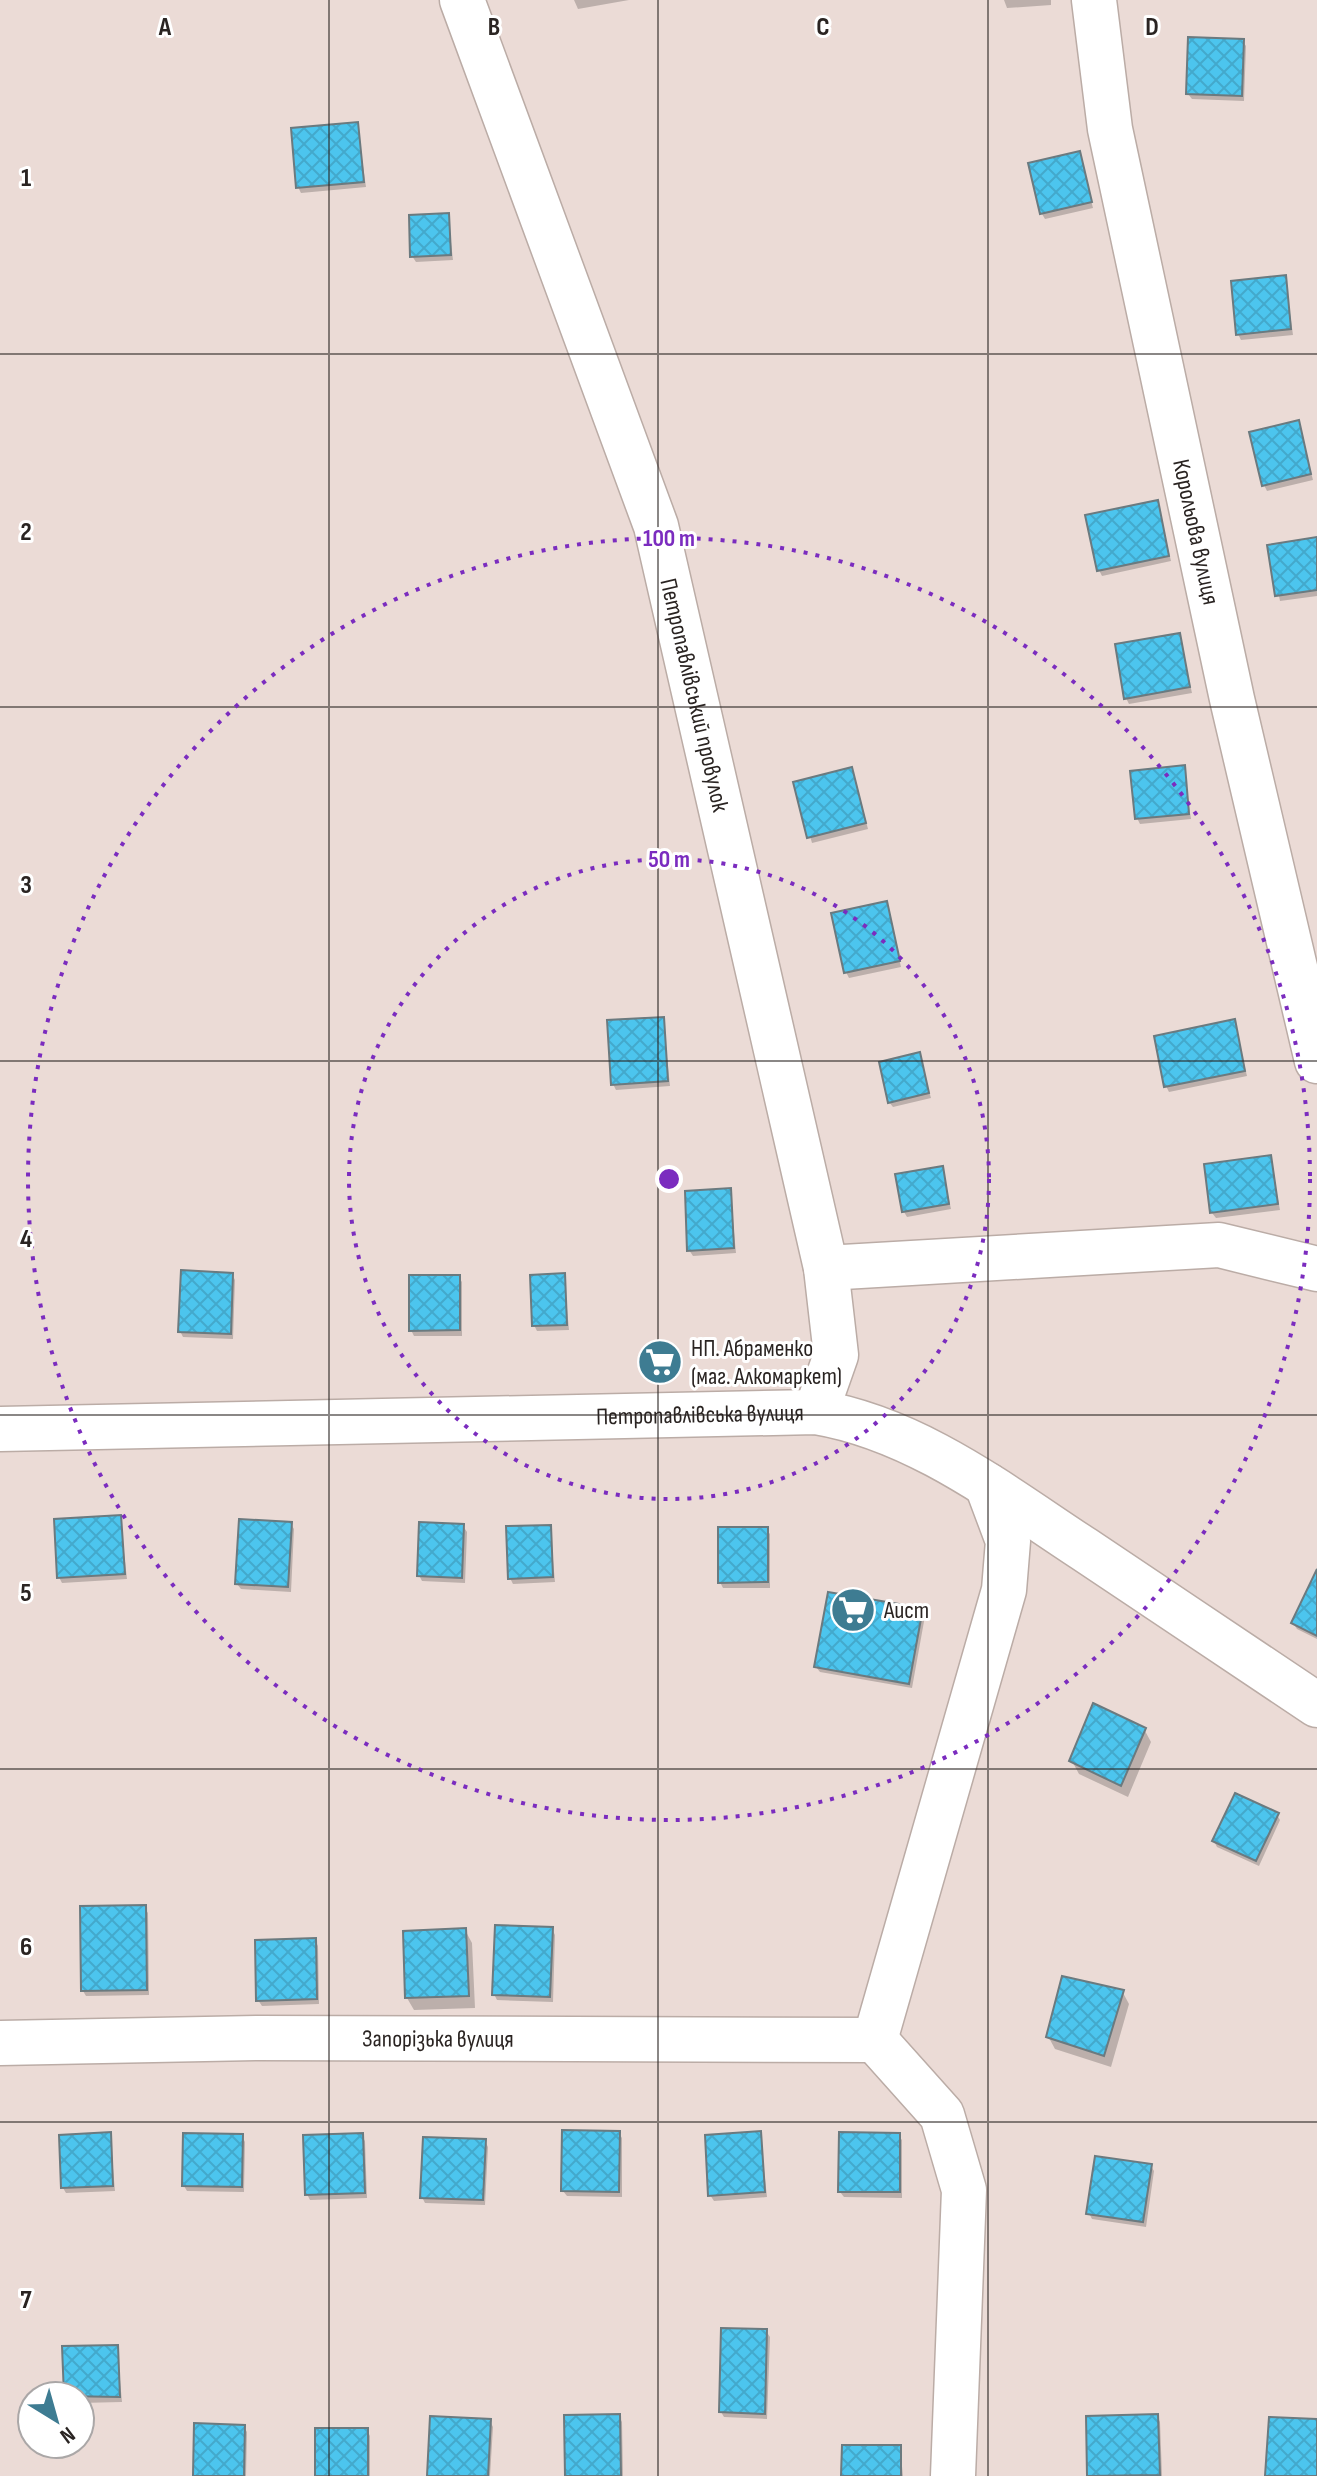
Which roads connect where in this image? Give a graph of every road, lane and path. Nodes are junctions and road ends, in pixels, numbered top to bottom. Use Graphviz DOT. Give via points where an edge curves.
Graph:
graph roads {
  1 [pos="462,0"];
  2 [pos="1094,0"];
  3 [pos="1317,1061"];
  4 [pos="826,1268"];
  5 [pos="1317,1269"];
  6 [pos="816,1412"];
  7 [pos="0,1429"];
  8 [pos="987,1485"];
  9 [pos="1317,1705"];
  10 [pos="875,2040"];
  11 [pos="0,2043"];
  12 [pos="953,2476"];
  1 -- 4 [label="street, Петропавлівський провулок" via="656,526"];
  2 -- 3 [label="street, Корольова вулиця" via="1113,145 1232,699"];
  4 -- 5 [label="street" via="1219,1245"];
  4 -- 6 [label="street, Петропавлівський провулок" via="836,1355"];
  6 -- 7 [label="street, Петропавлівська вулиця"];
  6 -- 8 [label="street, Петропавлівська вулиця" via="856,1419 904,1437"];
  8 -- 9 [label="street, Петропавлівська вулиця"];
  8 -- 10 [label="street" via="1008,1541 1004,1590"];
  10 -- 11 [label="street, Запорізька вулиця" via="257,2038"];
  10 -- 12 [label="street" via="942,2115 964,2190"];
}
